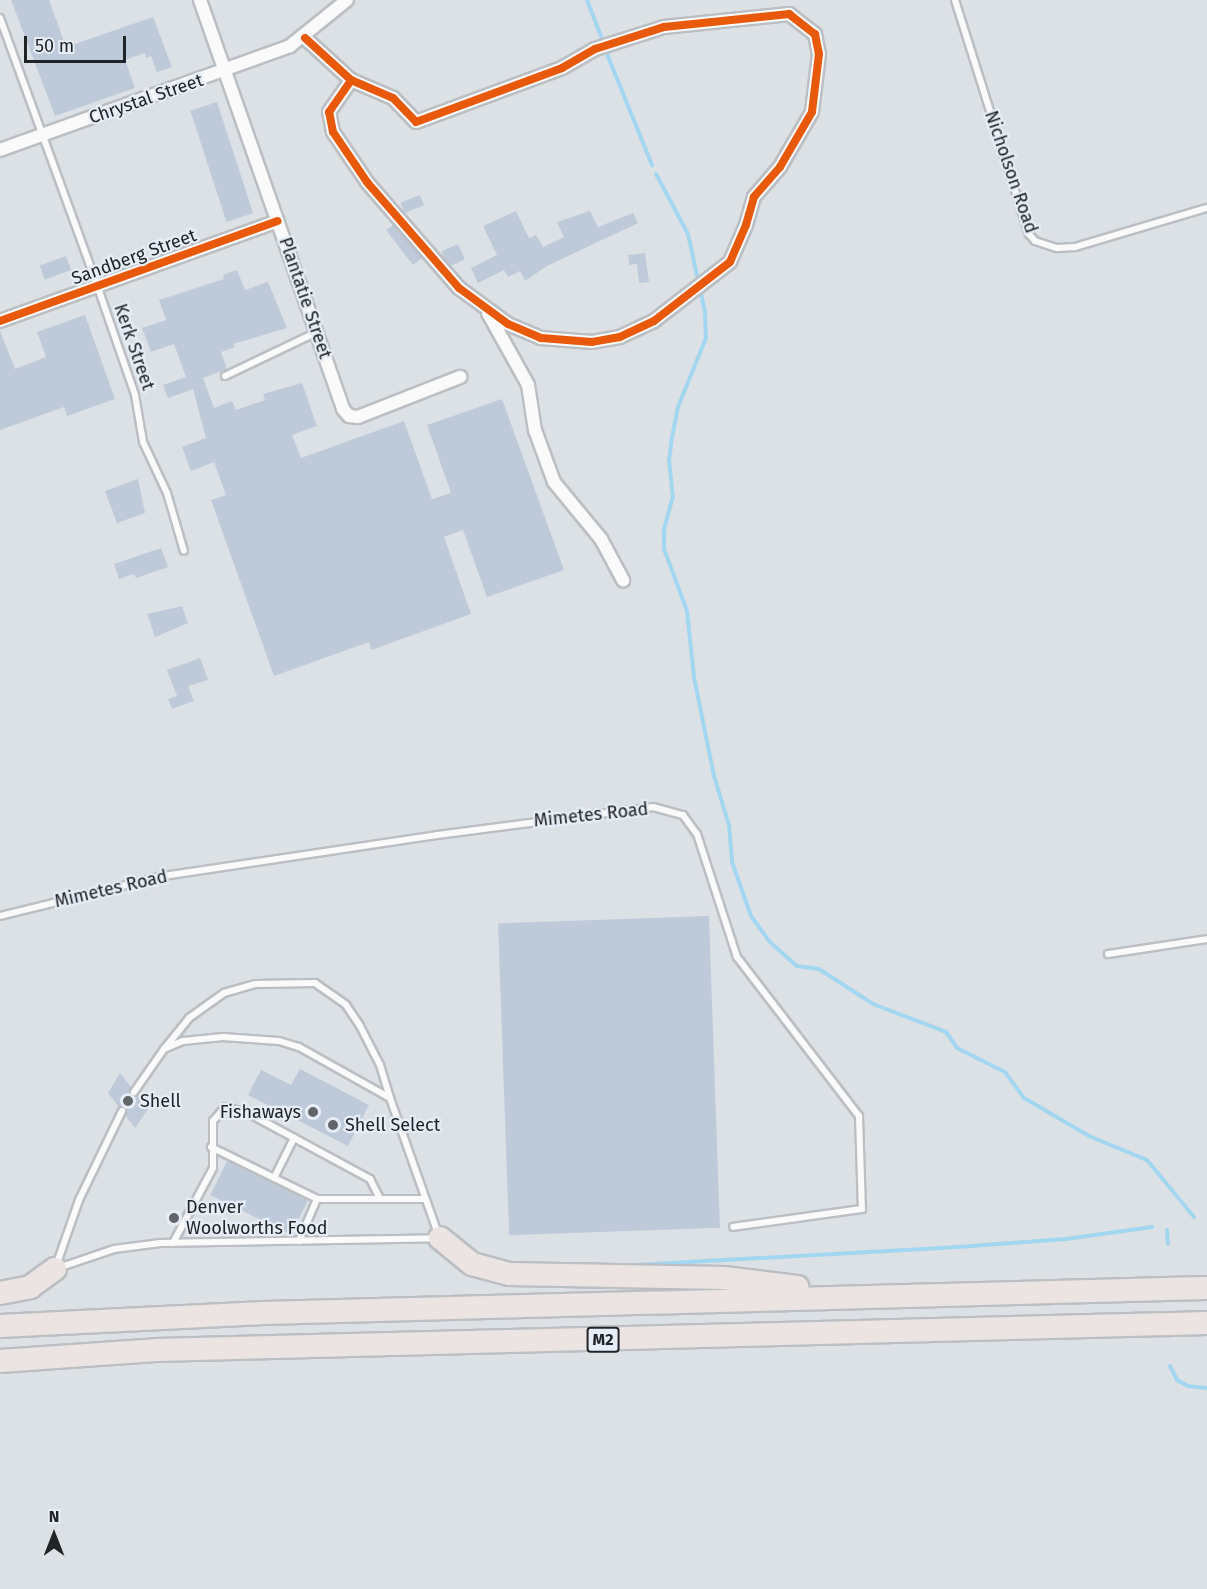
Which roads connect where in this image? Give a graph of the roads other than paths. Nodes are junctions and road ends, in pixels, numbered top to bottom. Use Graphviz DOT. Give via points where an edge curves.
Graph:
graph roads {
  1 [pos="200,0"];
  2 [pos="347,0"];
  3 [pos="955,0"];
  4 [pos="0,18"];
  5 [pos="305,38"];
  6 [pos="226,72"];
  7 [pos="351,80"];
  8 [pos="44,135"];
  9 [pos="0,150"];
  10 [pos="1207,208"];
  11 [pos="278,221"];
  12 [pos="97,285"];
  13 [pos="487,312"];
  14 [pos="0,321"];
  15 [pos="317,332"];
  16 [pos="225,376"];
  17 [pos="460,377"];
  18 [pos="184,551"];
  19 [pos="623,580"];
  20 [pos="0,916"];
  21 [pos="1207,939"];
  22 [pos="1108,954"];
  23 [pos="164,1049"];
  24 [pos="135,1092"];
  25 [pos="390,1098"];
  26 [pos="122,1111"];
  27 [pos="294,1137"];
  28 [pos="211,1147"];
  29 [pos="274,1178"];
  30 [pos="317,1199"];
  31 [pos="380,1199"];
  32 [pos="424,1199"];
  33 [pos="733,1227"];
  34 [pos="440,1238"];
  35 [pos="299,1241"];
  36 [pos="173,1243"];
  37 [pos="55,1269"];
  38 [pos="1207,1288"];
  39 [pos="0,1293"];
  40 [pos="876,1296"];
  41 [pos="1207,1323"];
  42 [pos="0,1326"];
  43 [pos="0,1360"];
  1 -- 6 [label="street, Plantatie Street"];
  2 -- 5 [label="street, Chrystal Street"];
  3 -- 10 [label="lane, Nicholson Road" via="1029,234 1035,241 1057,248 1075,247"];
  4 -- 8 [label="lane, Kerk Street"];
  5 -- 6 [label="street, Chrystal Street"];
  5 -- 7 [label="street"];
  6 -- 8 [label="street, Chrystal Street"];
  6 -- 11 [label="street, Plantatie Street"];
  7 -- 13 [label="street" via="329,111 333,132 367,182 459,288"];
  7 -- 13 [label="street" via="393,98 412,120 422,122 562,68 595,49 664,27 783,13 796,17 815,34 819,54 812,112 780,167 753,196 735,252 717,275 674,309 620,337 554,342"];
  8 -- 9 [label="street, Chrystal Street"];
  8 -- 12 [label="lane, Kerk Street"];
  11 -- 12 [label="street, Sandberg Street"];
  11 -- 15 [label="street, Plantatie Street"];
  12 -- 14 [label="street, Sandberg Street"];
  12 -- 18 [label="lane, Kerk Street" via="135,395 143,442 167,493"];
  13 -- 19 [label="street" via="528,385 535,430 554,482 601,539"];
  15 -- 16 [label="lane"];
  15 -- 17 [label="street, Plantatie Street" via="349,416 358,417"];
  20 -- 33 [label="lane, Mimetes Road" via="163,876 437,835 645,808 668,809 683,815 697,834 737,957 859,1116 862,1209"];
  21 -- 22 [label="lane"];
  23 -- 24 [label="lane"];
  23 -- 25 [label="lane" via="183,1041 223,1037 279,1041 299,1047"];
  23 -- 25 [label="lane" via="189,1018 224,993 255,984 315,983 346,1005 360,1026 377,1057"];
  25 -- 32 [label="lane"];
  26 -- 37 [label="lane" via="83,1191"];
  27 -- 28 [label="lane" via="248,1113 225,1107 213,1121"];
  27 -- 29 [label="lane"];
  27 -- 31 [label="lane" via="370,1179"];
  28 -- 29 [label="lane"];
  28 -- 36 [label="lane" via="213,1168"];
  29 -- 30 [label="lane"];
  30 -- 31 [label="lane"];
  30 -- 35 [label="lane"];
  31 -- 32 [label="lane"];
  32 -- 34 [label="lane"];
  34 -- 35 [label="lane"];
  34 -- 40 [label="highway" via="472,1264 510,1274 724,1278"];
  35 -- 36 [label="lane"];
  36 -- 37 [label="lane" via="114,1249"];
  37 -- 39 [label="highway" via="30,1287"];
  38 -- 40 [label="highway, M2"];
  40 -- 42 [label="highway, M2" via="101,1319"];
  41 -- 43 [label="highway, M2" via="156,1350"];
}
